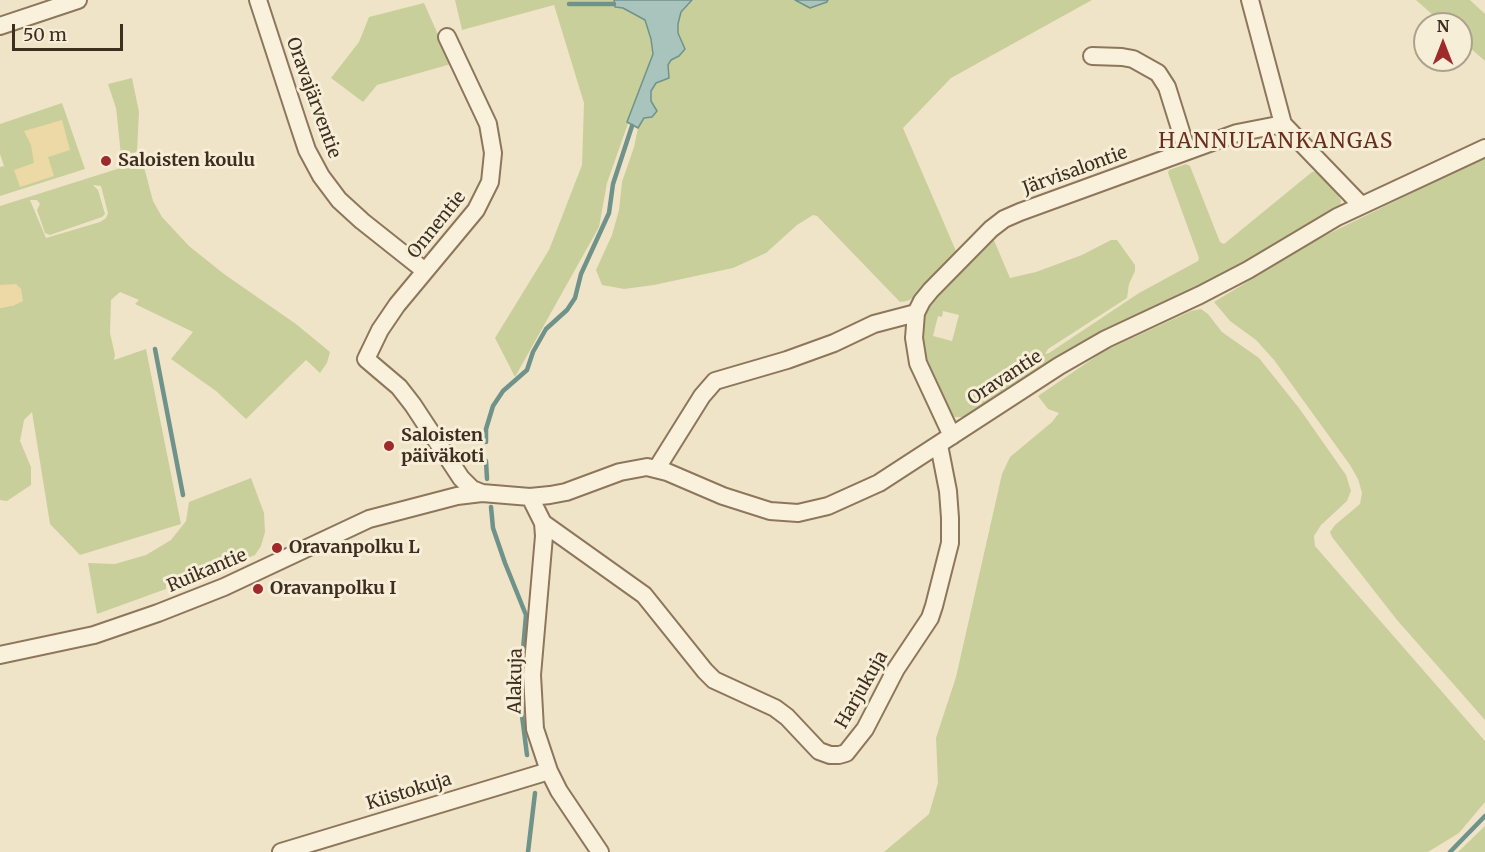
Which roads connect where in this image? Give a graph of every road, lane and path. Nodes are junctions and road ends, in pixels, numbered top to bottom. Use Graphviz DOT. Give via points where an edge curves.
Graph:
graph roads {
  1 [pos="78,0"];
  2 [pos="258,0"];
  3 [pos="1250,0"];
  4 [pos="0,26"];
  5 [pos="447,37"];
  6 [pos="1092,56"];
  7 [pos="1283,124"];
  8 [pos="1485,148"];
  9 [pos="1187,151"];
  10 [pos="1361,206"];
  11 [pos="425,271"];
  12 [pos="916,313"];
  13 [pos="946,440"];
  14 [pos="657,468"];
  15 [pos="482,493"];
  16 [pos="530,497"];
  17 [pos="543,523"];
  18 [pos="0,655"];
  19 [pos="549,771"];
  20 [pos="280,852"];
  21 [pos="600,852"];
  1 -- 4 [label="street"];
  2 -- 11 [label="street, Oravajärventie" via="301,132 321,176 339,200"];
  3 -- 7 [label="street"];
  5 -- 11 [label="street, Onnentie" via="488,124 493,167 486,194 476,210"];
  6 -- 9 [label="street" via="1133,59 1158,73 1167,87"];
  7 -- 9 [label="street, Järvisalontie" via="1237,133"];
  7 -- 10 [label="street"];
  8 -- 10 [label="street, Oravantie"];
  9 -- 12 [label="street, Järvisalontie" via="1004,219 931,290"];
  10 -- 13 [label="street, Oravantie" via="1248,270 1081,352"];
  11 -- 15 [label="street, Onnentie" via="388,318 366,359 399,387 461,478"];
  12 -- 13 [label="street" via="918,363"];
  12 -- 14 [label="street" via="874,324 787,360 715,381"];
  13 -- 14 [label="street, Oravantie" via="879,483 798,513 747,505"];
  13 -- 17 [label="street, Harjukuja" via="950,535 930,618 896,669 865,729 846,753 839,755 819,751 775,708 714,680 644,595"];
  14 -- 16 [label="street, Oravantie" via="631,469 566,492"];
  15 -- 16 [label="street, Ruikantie"];
  15 -- 18 [label="street, Ruikantie" via="369,519 224,587 158,613 94,635"];
  16 -- 17 [label="street, Alakuja"];
  17 -- 19 [label="street, Alakuja" via="532,694 535,729"];
  19 -- 20 [label="street, Kiistokuja"];
  19 -- 21 [label="street, Alakuja"];
}
